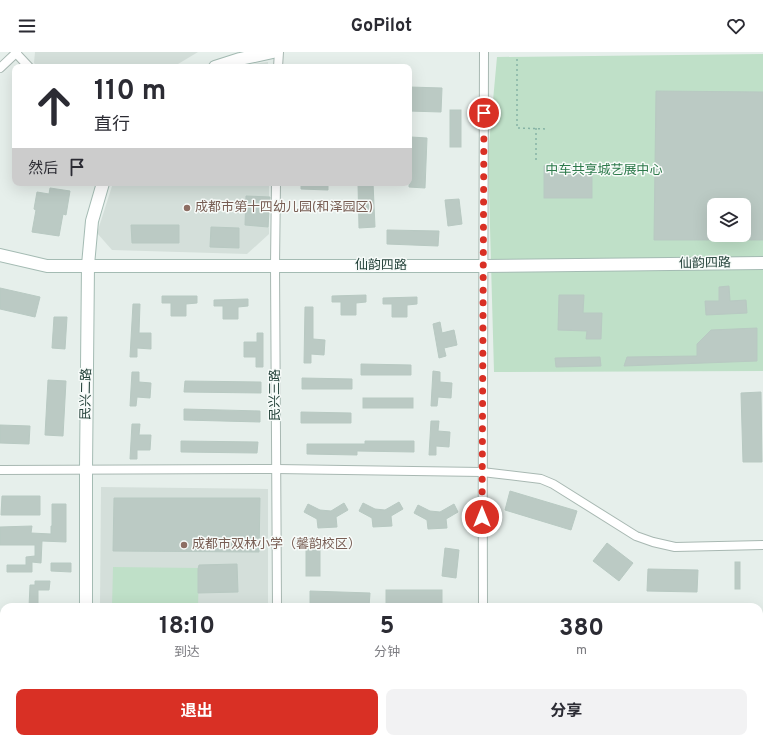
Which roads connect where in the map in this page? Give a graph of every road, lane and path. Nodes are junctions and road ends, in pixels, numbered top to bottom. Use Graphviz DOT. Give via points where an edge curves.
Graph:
graph roads {
  1 [pos="16,52"];
  2 [pos="273,52"];
  3 [pos="279,52"];
  4 [pos="484,52"];
  5 [pos="516,59"];
  6 [pos="26,64"];
  7 [pos="224,64"];
  8 [pos="278,64"];
  9 [pos="0,68"];
  10 [pos="536,128"];
  11 [pos="548,129"];
  12 [pos="536,161"];
  13 [pos="102,186"];
  14 [pos="276,186"];
  15 [pos="0,255"];
  16 [pos="763,263"];
  17 [pos="88,265"];
  18 [pos="275,265"];
  19 [pos="484,266"];
  20 [pos="86,469"];
  21 [pos="276,469"];
  22 [pos="0,470"];
  23 [pos="482,472"];
  24 [pos="763,545"];
  25 [pos="86,603"];
  26 [pos="277,603"];
  27 [pos="482,603"];
  1 -- 6 [label="street"];
  1 -- 9 [label="street"];
  2 -- 7 [label="street"];
  3 -- 8 [label="street"];
  4 -- 19 [label="street"];
  5 -- 10 [label="path" via="517,128"];
  10 -- 11 [label="path"];
  10 -- 12 [label="path"];
  13 -- 17 [label="street, 民兴二路" via="92,222"];
  14 -- 18 [label="street, 民兴三路"];
  15 -- 17 [label="street, 仙韵四路" via="47,266"];
  16 -- 19 [label="street, 仙韵四路"];
  17 -- 18 [label="street, 仙韵四路"];
  17 -- 20 [label="street, 民兴二路"];
  18 -- 19 [label="street, 仙韵四路"];
  18 -- 21 [label="street, 民兴三路"];
  19 -- 23 [label="street"];
  20 -- 21 [label="street"];
  20 -- 22 [label="street"];
  20 -- 25 [label="street, 民兴二路"];
  21 -- 23 [label="street"];
  21 -- 26 [label="street, 民兴三路"];
  23 -- 24 [label="street" via="541,479 636,536 653,542 675,547"];
  23 -- 27 [label="street"];
}
